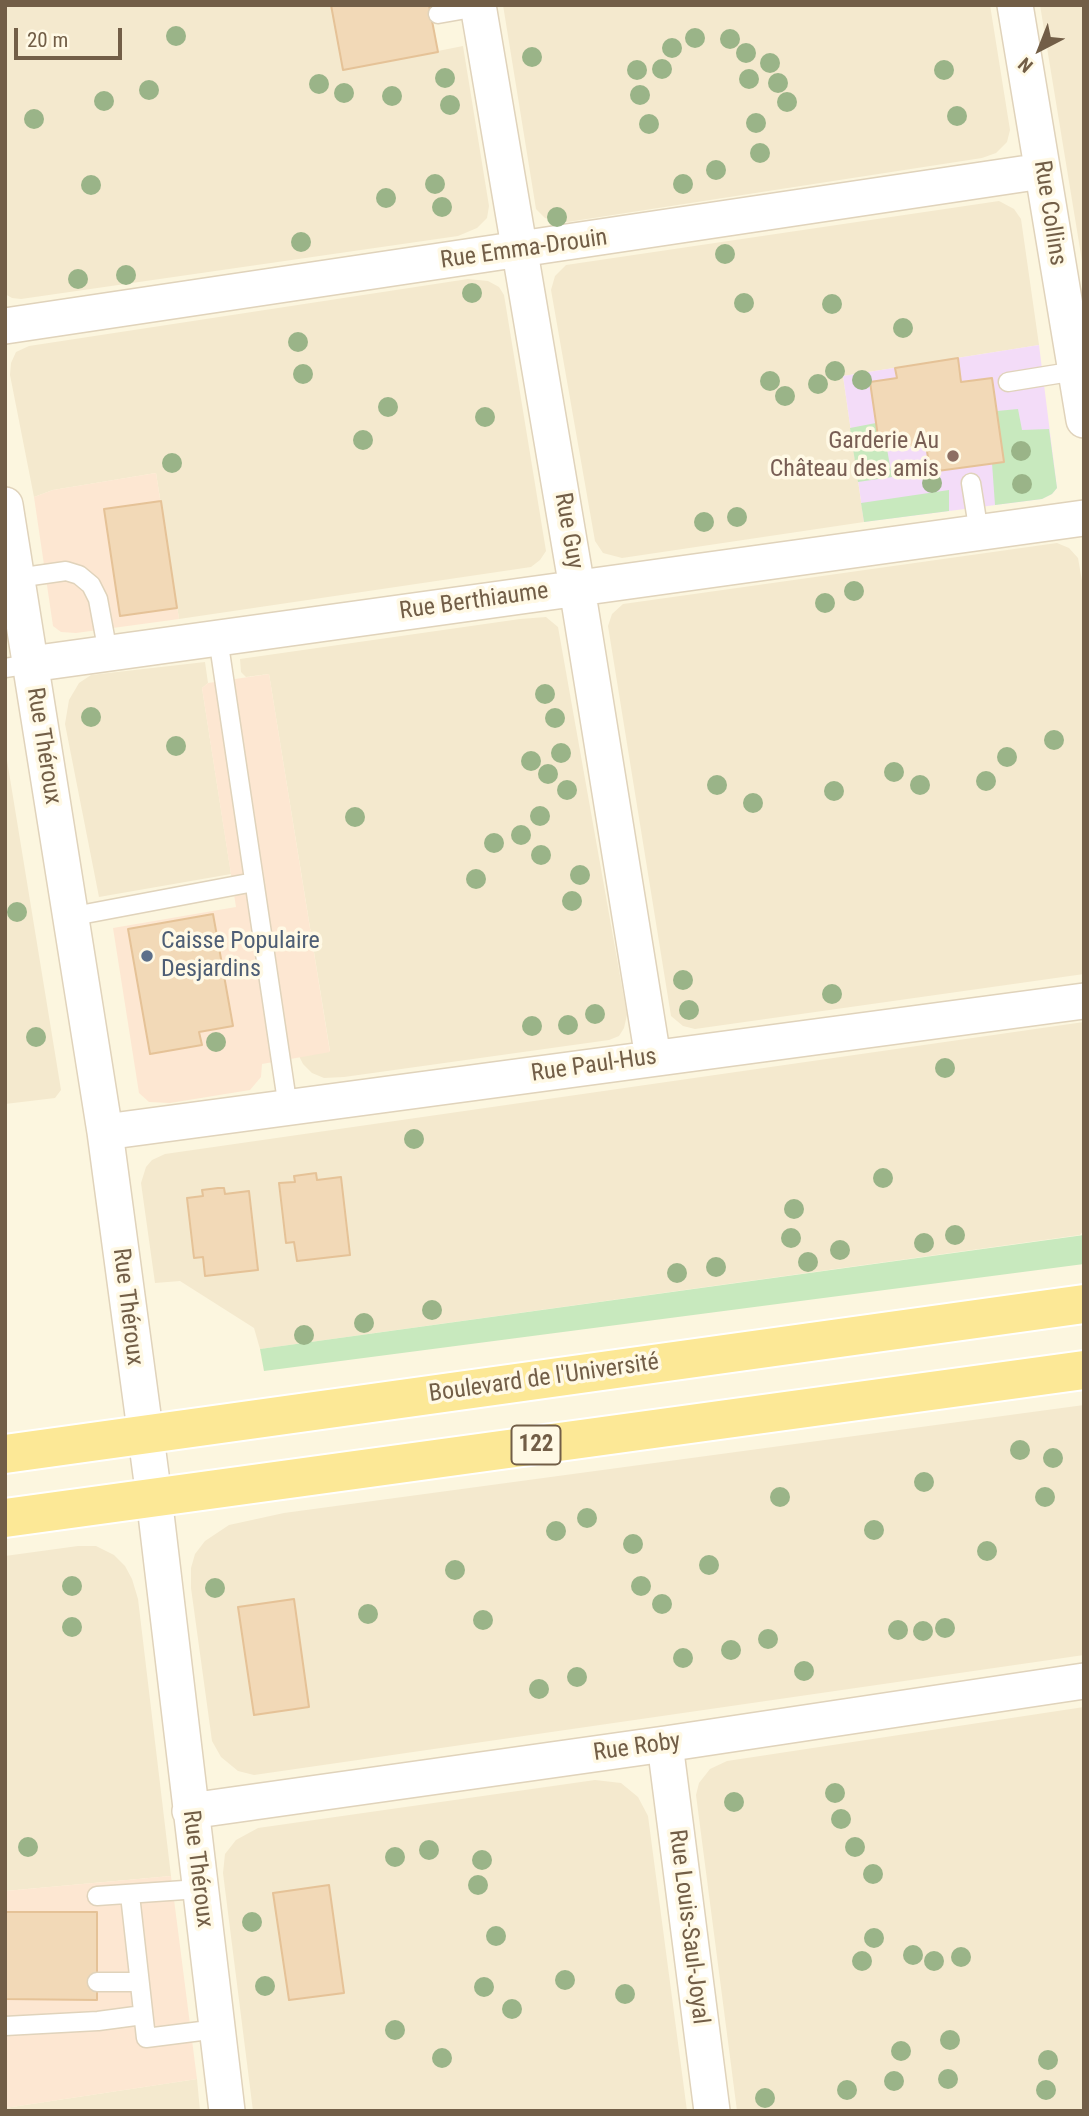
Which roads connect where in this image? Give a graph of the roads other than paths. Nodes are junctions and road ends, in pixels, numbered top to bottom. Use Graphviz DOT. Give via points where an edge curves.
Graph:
graph roads {
  1 [pos="1015,5"];
  2 [pos="478,6"];
  3 [pos="438,14"];
  4 [pos="1042,171"];
  5 [pos="521,250"];
  6 [pos="5,326"];
  7 [pos="1076,371"];
  8 [pos="1008,382"];
  9 [pos="1084,420"];
  10 [pos="971,483"];
  11 [pos="5,505"];
  12 [pos="1084,518"];
  13 [pos="979,533"];
  14 [pos="18,578"];
  15 [pos="577,587"];
  16 [pos="218,638"];
  17 [pos="108,653"];
  18 [pos="18,666"];
  19 [pos="254,882"];
  20 [pos="69,916"];
  21 [pos="1084,1001"];
  22 [pos="653,1058"];
  23 [pos="288,1108"];
  24 [pos="105,1132"];
  25 [pos="1084,1304"];
  26 [pos="1084,1370"];
  27 [pos="145,1433"];
  28 [pos="5,1454"];
  29 [pos="154,1497"];
  30 [pos="5,1518"];
  31 [pos="1084,1681"];
  32 [pos="665,1744"];
  33 [pos="190,1811"];
  34 [pos="199,1889"];
  35 [pos="130,1895"];
  36 [pos="97,1896"];
  37 [pos="97,1982"];
  38 [pos="139,1982"];
  39 [pos="143,2015"];
  40 [pos="5,2026"];
  41 [pos="217,2029"];
  42 [pos="227,2111"];
  43 [pos="712,2111"];
  1 -- 4 [label="street, Rue Collins"];
  2 -- 3 [label="lane"];
  2 -- 5 [label="street, Rue Guy"];
  4 -- 5 [label="street, Rue Emma-Drouin"];
  4 -- 7 [label="street, Rue Collins"];
  5 -- 6 [label="street, Rue Emma-Drouin"];
  5 -- 15 [label="street, Rue Guy"];
  7 -- 8 [label="lane"];
  7 -- 9 [label="street, Rue Collins"];
  10 -- 13 [label="lane"];
  11 -- 14 [label="street, Rue Théroux"];
  12 -- 13 [label="street, Rue Berthiaume"];
  13 -- 15 [label="street, Rue Berthiaume"];
  14 -- 17 [label="lane" via="66,571 79,575 98,599"];
  14 -- 18 [label="street, Rue Théroux"];
  15 -- 16 [label="street, Rue Berthiaume"];
  15 -- 22 [label="street, Rue Guy"];
  16 -- 17 [label="street, Rue Berthiaume"];
  16 -- 19 [label="lane"];
  17 -- 18 [label="street, Rue Berthiaume"];
  18 -- 20 [label="street, Rue Théroux"];
  19 -- 20 [label="lane"];
  19 -- 23 [label="lane"];
  20 -- 24 [label="street, Rue Théroux"];
  21 -- 22 [label="street, Rue Paul-Hus"];
  22 -- 23 [label="street, Rue Paul-Hus"];
  23 -- 24 [label="street, Rue Paul-Hus"];
  24 -- 27 [label="street, Rue Théroux"];
  25 -- 27 [label="main road, Boulevard de l'Université"];
  26 -- 29 [label="main road, 122"];
  27 -- 28 [label="main road, Boulevard de l'Université"];
  27 -- 29 [label="street, Rue Théroux"];
  29 -- 30 [label="main road, 122"];
  29 -- 33 [label="street, Rue Théroux"];
  31 -- 32 [label="street, Rue Roby"];
  32 -- 33 [label="street, Rue Roby"];
  32 -- 43 [label="street, Rue Louis-Saul-Joyal"];
  33 -- 34 [label="street, Rue Théroux"];
  34 -- 35 [label="lane"];
  34 -- 41 [label="street, Rue Théroux"];
  35 -- 36 [label="lane"];
  35 -- 38 [label="lane"];
  37 -- 38 [label="lane"];
  38 -- 39 [label="lane"];
  39 -- 40 [label="lane"];
  39 -- 41 [label="lane" via="146,2038"];
  41 -- 42 [label="street, Rue Théroux"];
}
